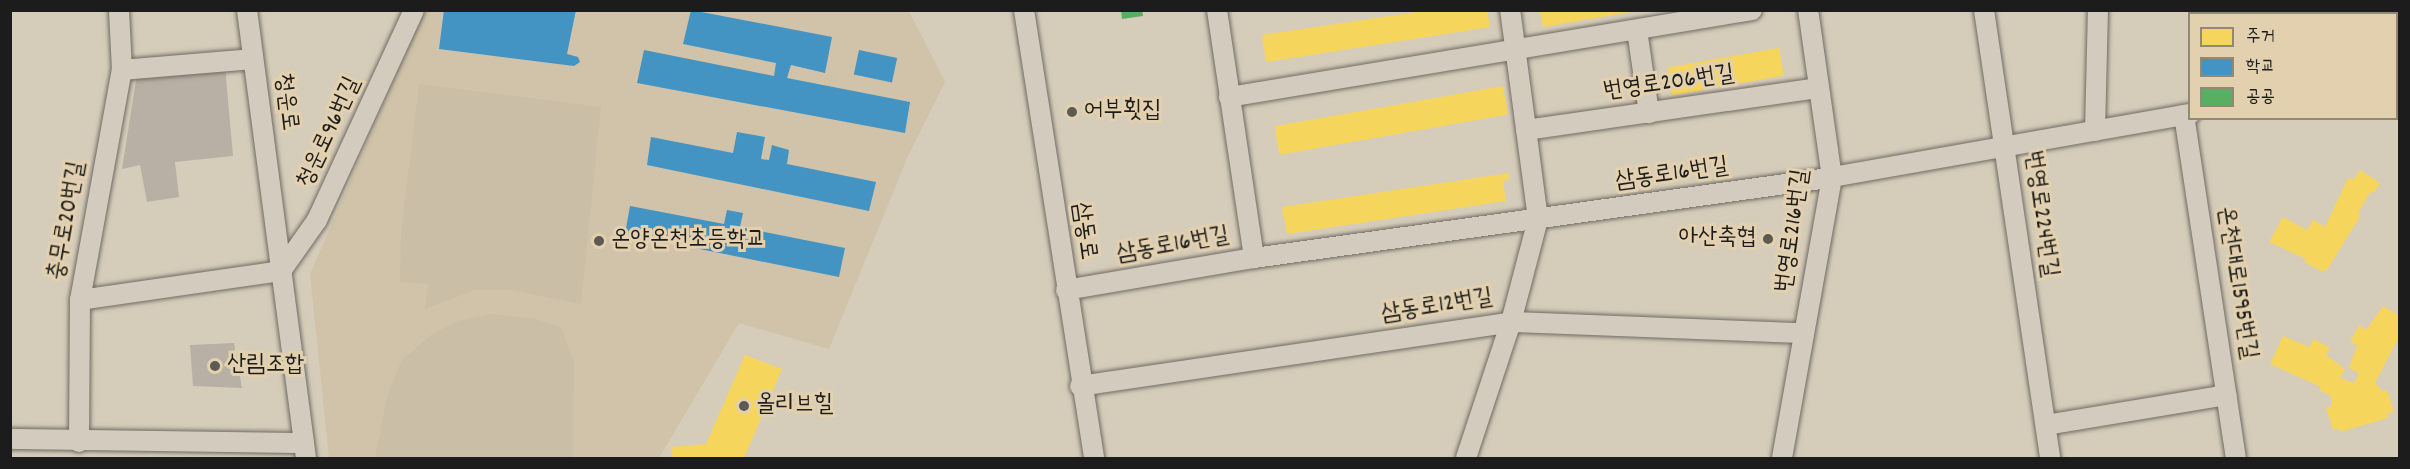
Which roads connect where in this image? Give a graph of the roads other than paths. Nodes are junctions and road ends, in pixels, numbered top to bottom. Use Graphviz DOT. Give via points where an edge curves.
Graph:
graph roads {
  1 [pos="119,10"];
  2 [pos="247,10"];
  3 [pos="414,10"];
  4 [pos="1024,10"];
  5 [pos="1217,10"];
  6 [pos="1509,10"];
  7 [pos="1752,10"];
  8 [pos="1808,10"];
  9 [pos="1984,10"];
  10 [pos="2098,10"];
  11 [pos="2398,10"];
  12 [pos="2400,17"];
  13 [pos="1637,30"];
  14 [pos="1515,50"];
  15 [pos="254,59"];
  16 [pos="122,70"];
  17 [pos="1819,88"];
  18 [pos="1229,97"];
  19 [pos="1649,113"];
  20 [pos="2187,114"];
  21 [pos="1526,130"];
  22 [pos="2096,131"];
  23 [pos="2005,148"];
  24 [pos="1832,178"];
  25 [pos="1538,219"];
  26 [pos="1254,258"];
  27 [pos="281,271"];
  28 [pos="1066,290"];
  29 [pos="80,300"];
  30 [pos="1511,322"];
  31 [pos="1804,333"];
  32 [pos="1080,386"];
  33 [pos="2227,395"];
  34 [pos="2046,425"];
  35 [pos="10,439"];
  36 [pos="79,442"];
  37 [pos="305,451"];
  38 [pos="1094,459"];
  39 [pos="1466,459"];
  40 [pos="1782,459"];
  41 [pos="2050,459"];
  42 [pos="2236,459"];
  1 -- 16 [label="street, 충무로20번길"];
  2 -- 15 [label="street, 청운로"];
  3 -- 27 [label="street, 청운로96번길" via="317,220"];
  4 -- 28 [label="street, 삼동로"];
  5 -- 18 [label="street, 삼동로16번길"];
  6 -- 14 [label="street"];
  7 -- 13 [label="street"];
  8 -- 17 [label="street, 번영로216번길"];
  9 -- 23 [label="street, 번영로224번길"];
  10 -- 22 [label="street"];
  11 -- 12 [label="street"];
  13 -- 14 [label="street"];
  13 -- 19 [label="street"];
  14 -- 18 [label="street"];
  14 -- 21 [label="street"];
  15 -- 16 [label="street"];
  15 -- 27 [label="street, 청운로"];
  16 -- 29 [label="street, 충무로20번길"];
  17 -- 19 [label="street, 번영로206번길"];
  17 -- 24 [label="street, 번영로216번길"];
  18 -- 26 [label="street, 삼동로16번길"];
  19 -- 21 [label="street, 번영로206번길"];
  20 -- 22 [label="street, 삼동로16번길"];
  20 -- 33 [label="street, 온천대로1595번길"];
  21 -- 25 [label="street"];
  22 -- 23 [label="street, 삼동로16번길"];
  23 -- 24 [label="street, 삼동로16번길"];
  23 -- 34 [label="street, 번영로224번길"];
  24 -- 25 [label="street, 삼동로16번길"];
  24 -- 31 [label="street, 번영로216번길"];
  25 -- 26 [label="street, 삼동로16번길"];
  25 -- 30 [label="street"];
  26 -- 28 [label="street, 삼동로16번길"];
  27 -- 29 [label="street"];
  27 -- 37 [label="street, 청운로"];
  28 -- 32 [label="street, 삼동로"];
  29 -- 36 [label="street, 충무로20번길"];
  30 -- 31 [label="street, 삼동로12번길"];
  30 -- 32 [label="street, 삼동로12번길"];
  30 -- 39 [label="street"];
  31 -- 40 [label="street, 번영로216번길"];
  32 -- 38 [label="street, 삼동로"];
  33 -- 34 [label="street"];
  33 -- 42 [label="street, 온천대로1595번길"];
  34 -- 41 [label="street, 번영로224번길"];
  35 -- 36 [label="street"];
  36 -- 37 [label="street"];
}
